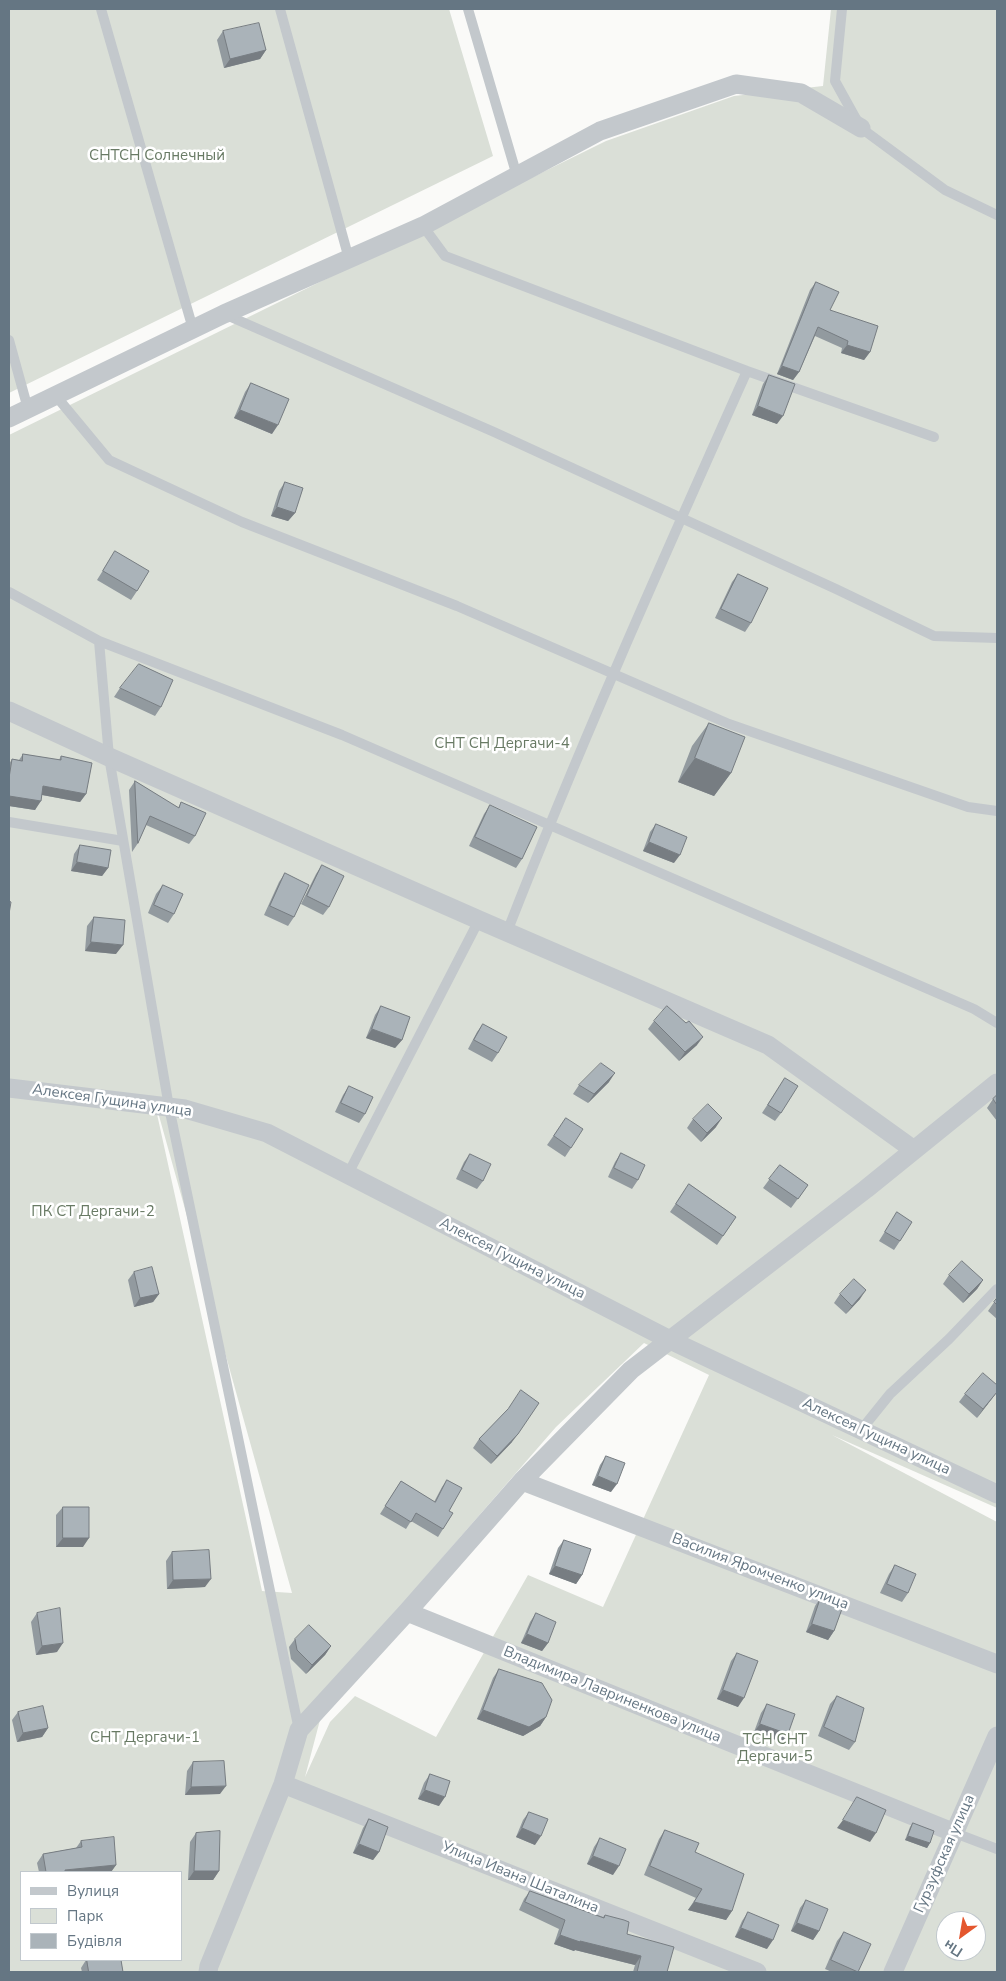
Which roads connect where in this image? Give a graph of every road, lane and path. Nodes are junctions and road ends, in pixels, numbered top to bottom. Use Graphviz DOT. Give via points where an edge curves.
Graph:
graph roads {
  1 [pos="101,9"];
  2 [pos="280,9"];
  3 [pos="468,9"];
  4 [pos="842,9"];
  5 [pos="861,128"];
  6 [pos="517,176"];
  7 [pos="997,215"];
  8 [pos="423,226"];
  9 [pos="349,259"];
  10 [pos="224,314"];
  11 [pos="193,329"];
  12 [pos="9,340"];
  13 [pos="747,371"];
  14 [pos="56,396"];
  15 [pos="28,409"];
  16 [pos="9,418"];
  17 [pos="934,437"];
  18 [pos="682,518"];
  19 [pos="9,592"];
  20 [pos="997,638"];
  21 [pos="99,641"];
  22 [pos="613,672"];
  23 [pos="9,711"];
  24 [pos="109,757"];
  25 [pos="997,811"];
  26 [pos="9,822"];
  27 [pos="549,825"];
  28 [pos="123,840"];
  29 [pos="479,920"];
  30 [pos="507,932"];
  31 [pos="997,1023"];
  32 [pos="997,1083"];
  33 [pos="9,1088"];
  34 [pos="169,1107"];
  35 [pos="914,1150"];
  36 [pos="348,1174"];
  37 [pos="997,1290"];
  38 [pos="670,1340"];
  39 [pos="861,1430"];
  40 [pos="522,1481"];
  41 [pos="997,1494"];
  42 [pos="407,1612"];
  43 [pos="997,1664"];
  44 [pos="299,1730"];
  45 [pos="997,1736"];
  46 [pos="284,1784"];
  47 [pos="956,1833"];
  48 [pos="997,1849"];
  49 [pos="208,1972"];
  50 [pos="757,1972"];
  51 [pos="892,1972"];
  1 -- 11 [label="lane"];
  2 -- 9 [label="lane"];
  3 -- 6 [label="lane"];
  4 -- 5 [label="lane" via="835,81"];
  5 -- 6 [label="street" via="801,93 736,84 600,131"];
  5 -- 7 [label="lane" via="945,190"];
  6 -- 8 [label="street"];
  8 -- 9 [label="street"];
  8 -- 13 [label="lane" via="445,256"];
  9 -- 10 [label="street"];
  10 -- 11 [label="street"];
  10 -- 18 [label="lane"];
  11 -- 14 [label="street"];
  12 -- 15 [label="lane"];
  13 -- 17 [label="lane"];
  13 -- 18 [label="lane"];
  14 -- 15 [label="street"];
  14 -- 22 [label="lane" via="109,460 242,522 457,606"];
  15 -- 16 [label="street"];
  18 -- 20 [label="lane" via="934,636"];
  18 -- 22 [label="lane"];
  19 -- 21 [label="lane"];
  21 -- 24 [label="lane"];
  21 -- 27 [label="lane" via="342,735"];
  22 -- 25 [label="lane" via="729,724 968,807"];
  22 -- 27 [label="lane"];
  23 -- 24 [label="street"];
  24 -- 28 [label="lane"];
  24 -- 29 [label="street"];
  26 -- 28 [label="lane"];
  27 -- 30 [label="lane"];
  27 -- 31 [label="lane" via="974,1008"];
  28 -- 34 [label="lane"];
  29 -- 30 [label="street"];
  29 -- 36 [label="lane"];
  30 -- 35 [label="street" via="768,1045"];
  32 -- 35 [label="street"];
  33 -- 34 [label="street, Алексея Гущина улица"];
  34 -- 36 [label="street, Алексея Гущина улица" via="267,1132"];
  34 -- 44 [label="lane"];
  35 -- 38 [label="street"];
  36 -- 38 [label="street, Алексея Гущина улица"];
  37 -- 39 [label="lane" via="890,1394"];
  38 -- 39 [label="street, Алексея Гущина улица"];
  38 -- 40 [label="street" via="632,1370"];
  39 -- 41 [label="street, Алексея Гущина улица"];
  40 -- 42 [label="street"];
  40 -- 43 [label="street, Василия Яромченко улица"];
  42 -- 44 [label="street"];
  42 -- 47 [label="street, Владимира Лавриненкова улица"];
  44 -- 46 [label="street"];
  45 -- 47 [label="street, Гурзуфская улица"];
  46 -- 49 [label="street"];
  46 -- 50 [label="street, Улица Ивана Шаталина"];
  47 -- 48 [label="lane"];
  47 -- 51 [label="street, Гурзуфская улица"];
}
